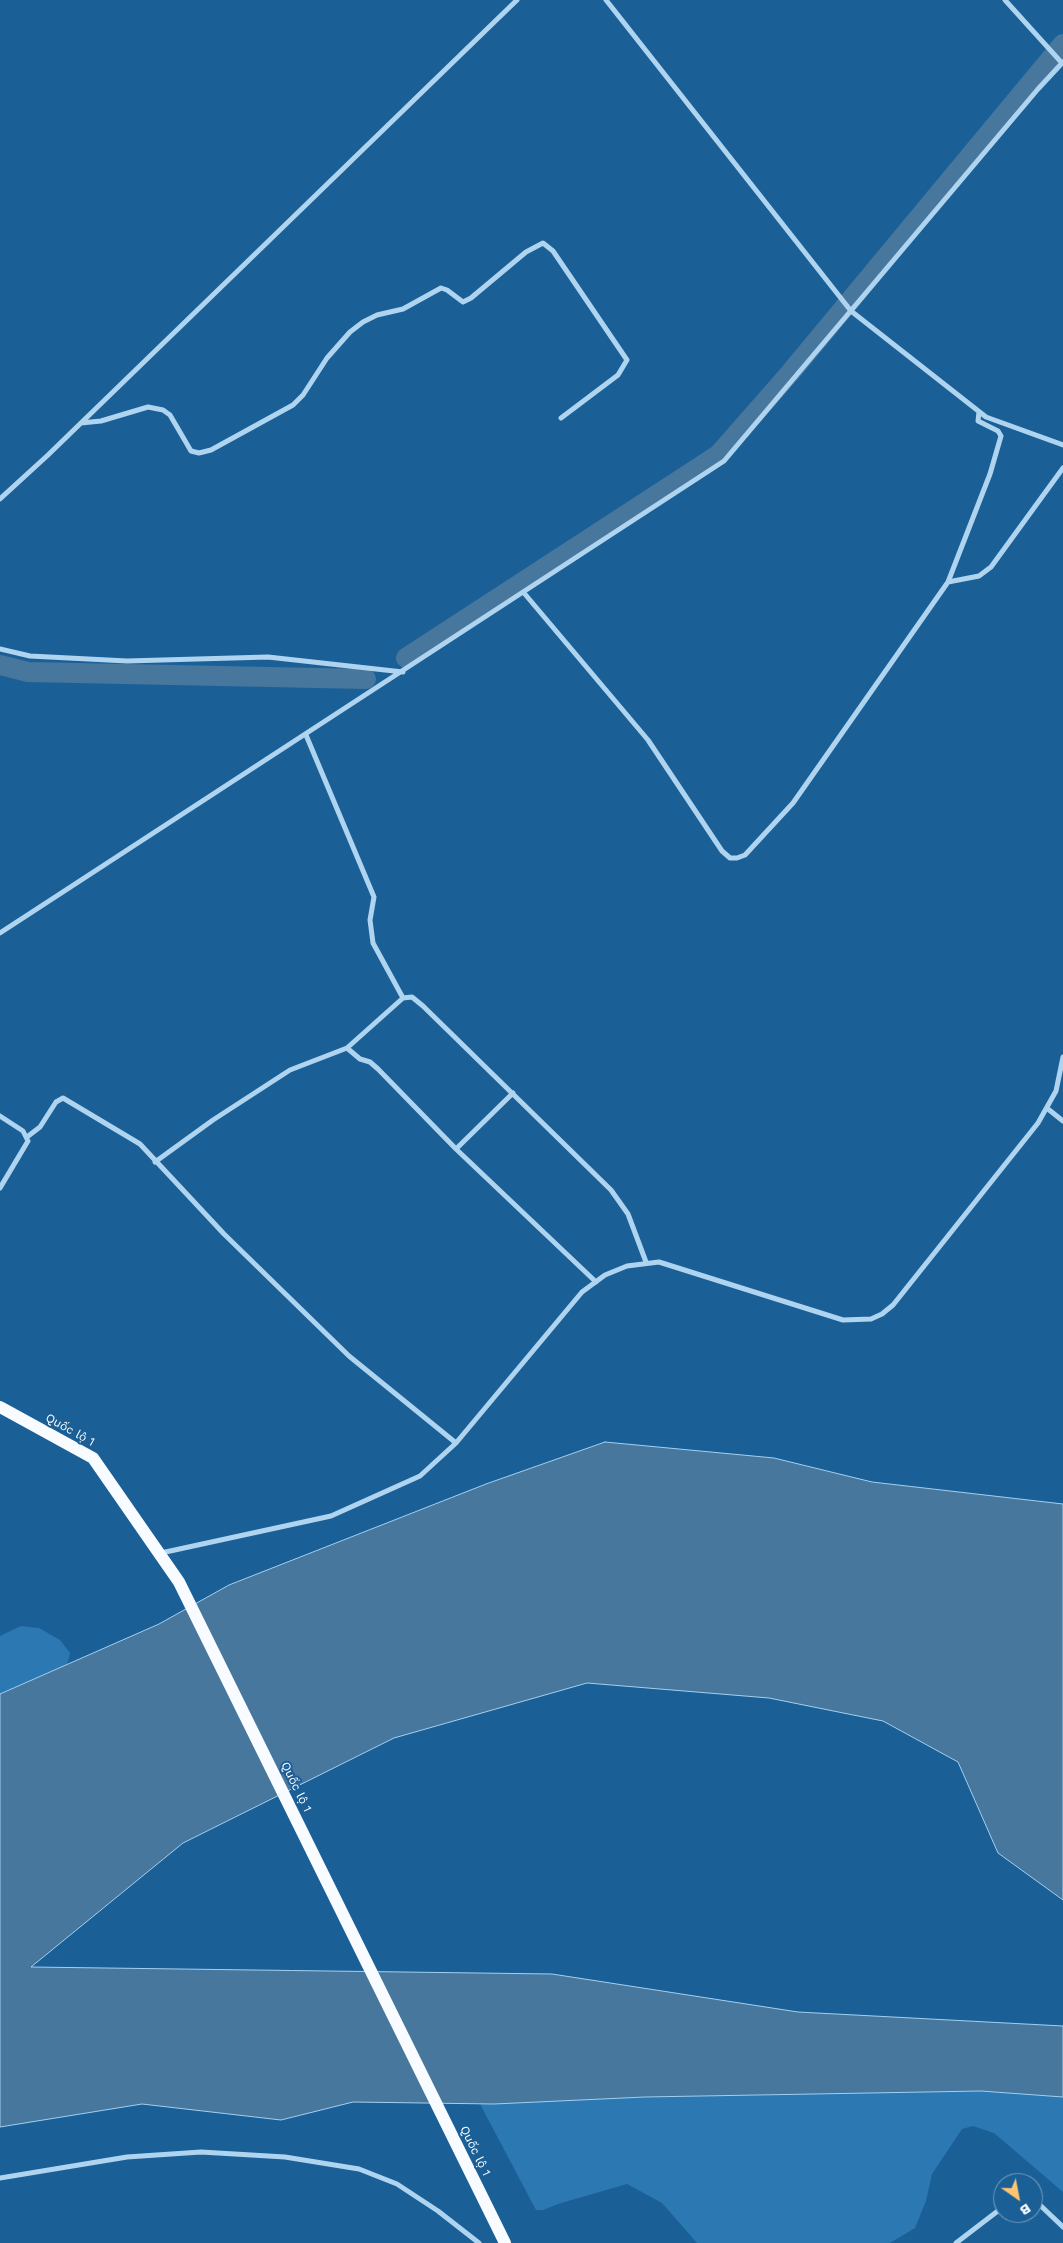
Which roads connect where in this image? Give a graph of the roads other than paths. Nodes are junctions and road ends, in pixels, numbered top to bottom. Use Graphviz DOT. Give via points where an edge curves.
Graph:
graph roads {
  1 [pos="517,0"];
  2 [pos="606,0"];
  3 [pos="1005,0"];
  4 [pos="1062,63"];
  5 [pos="851,311"];
  6 [pos="979,412"];
  7 [pos="560,418"];
  8 [pos="81,423"];
  9 [pos="1063,445"];
  10 [pos="1063,468"];
  11 [pos="0,499"];
  12 [pos="948,582"];
  13 [pos="524,593"];
  14 [pos="0,649"];
  15 [pos="404,672"];
  16 [pos="306,734"];
  17 [pos="0,933"];
  18 [pos="403,998"];
  19 [pos="347,1048"];
  20 [pos="1063,1057"];
  21 [pos="513,1093"];
  22 [pos="1048,1109"];
  23 [pos="0,1116"];
  24 [pos="1063,1121"];
  25 [pos="27,1137"];
  26 [pos="456,1149"];
  27 [pos="155,1162"];
  28 [pos="0,1188"];
  29 [pos="646,1262"];
  30 [pos="596,1282"];
  31 [pos="0,1407"];
  32 [pos="456,1443"];
  33 [pos="161,1553"];
  34 [pos="0,2178"];
  35 [pos="1043,2208"];
  36 [pos="993,2215"];
  37 [pos="1063,2227"];
  38 [pos="503,2239"];
  39 [pos="479,2243"];
  40 [pos="956,2243"];
  1 -- 8 [label="street"];
  2 -- 5 [label="street"];
  3 -- 4 [label="street"];
  4 -- 5 [label="street"];
  5 -- 6 [label="street"];
  5 -- 13 [label="street" via="724,461"];
  6 -- 9 [label="street"];
  6 -- 12 [label="street" via="978,421 998,431 1001,436 990,474"];
  7 -- 8 [label="street" via="618,374 628,360 553,251 543,243 526,252 463,302 441,288 403,309 363,322 327,358 303,396 293,405 211,450 191,451 170,415 163,410 148,407 101,421"];
  8 -- 11 [label="street"];
  10 -- 12 [label="street" via="992,567 979,576"];
  12 -- 13 [label="street" via="793,803 745,855 737,858 730,858 722,851 648,740"];
  13 -- 15 [label="street"];
  14 -- 15 [label="street" via="30,656 126,661 268,657"];
  15 -- 16 [label="street"];
  16 -- 17 [label="street"];
  16 -- 18 [label="street" via="374,897 370,920 373,943"];
  18 -- 19 [label="street"];
  18 -- 21 [label="street" via="412,998 423,1006"];
  19 -- 26 [label="street" via="378,1069"];
  19 -- 27 [label="street" via="290,1070"];
  20 -- 22 [label="street" via="1056,1091"];
  21 -- 26 [label="street"];
  21 -- 29 [label="street" via="620,1201"];
  22 -- 24 [label="street"];
  22 -- 29 [label="street" via="893,1305 871,1319 843,1320 659,1262"];
  23 -- 25 [label="street"];
  25 -- 27 [label="street" via="40,1127 56,1102 63,1098 140,1144"];
  25 -- 28 [label="street" via="26,1146"];
  26 -- 30 [label="street"];
  27 -- 32 [label="street" via="349,1356"];
  29 -- 30 [label="street" via="627,1266"];
  30 -- 32 [label="street" via="582,1292"];
  31 -- 33 [label="main road, Quốc lộ 1" via="93,1458"];
  32 -- 33 [label="street" via="420,1476 331,1516"];
  33 -- 38 [label="main road, Quốc lộ 1" via="179,1582"];
  34 -- 39 [label="street" via="136,2156 201,2152 285,2156 359,2169 397,2184"];
  35 -- 37 [label="street"];
  36 -- 40 [label="street"];
}
